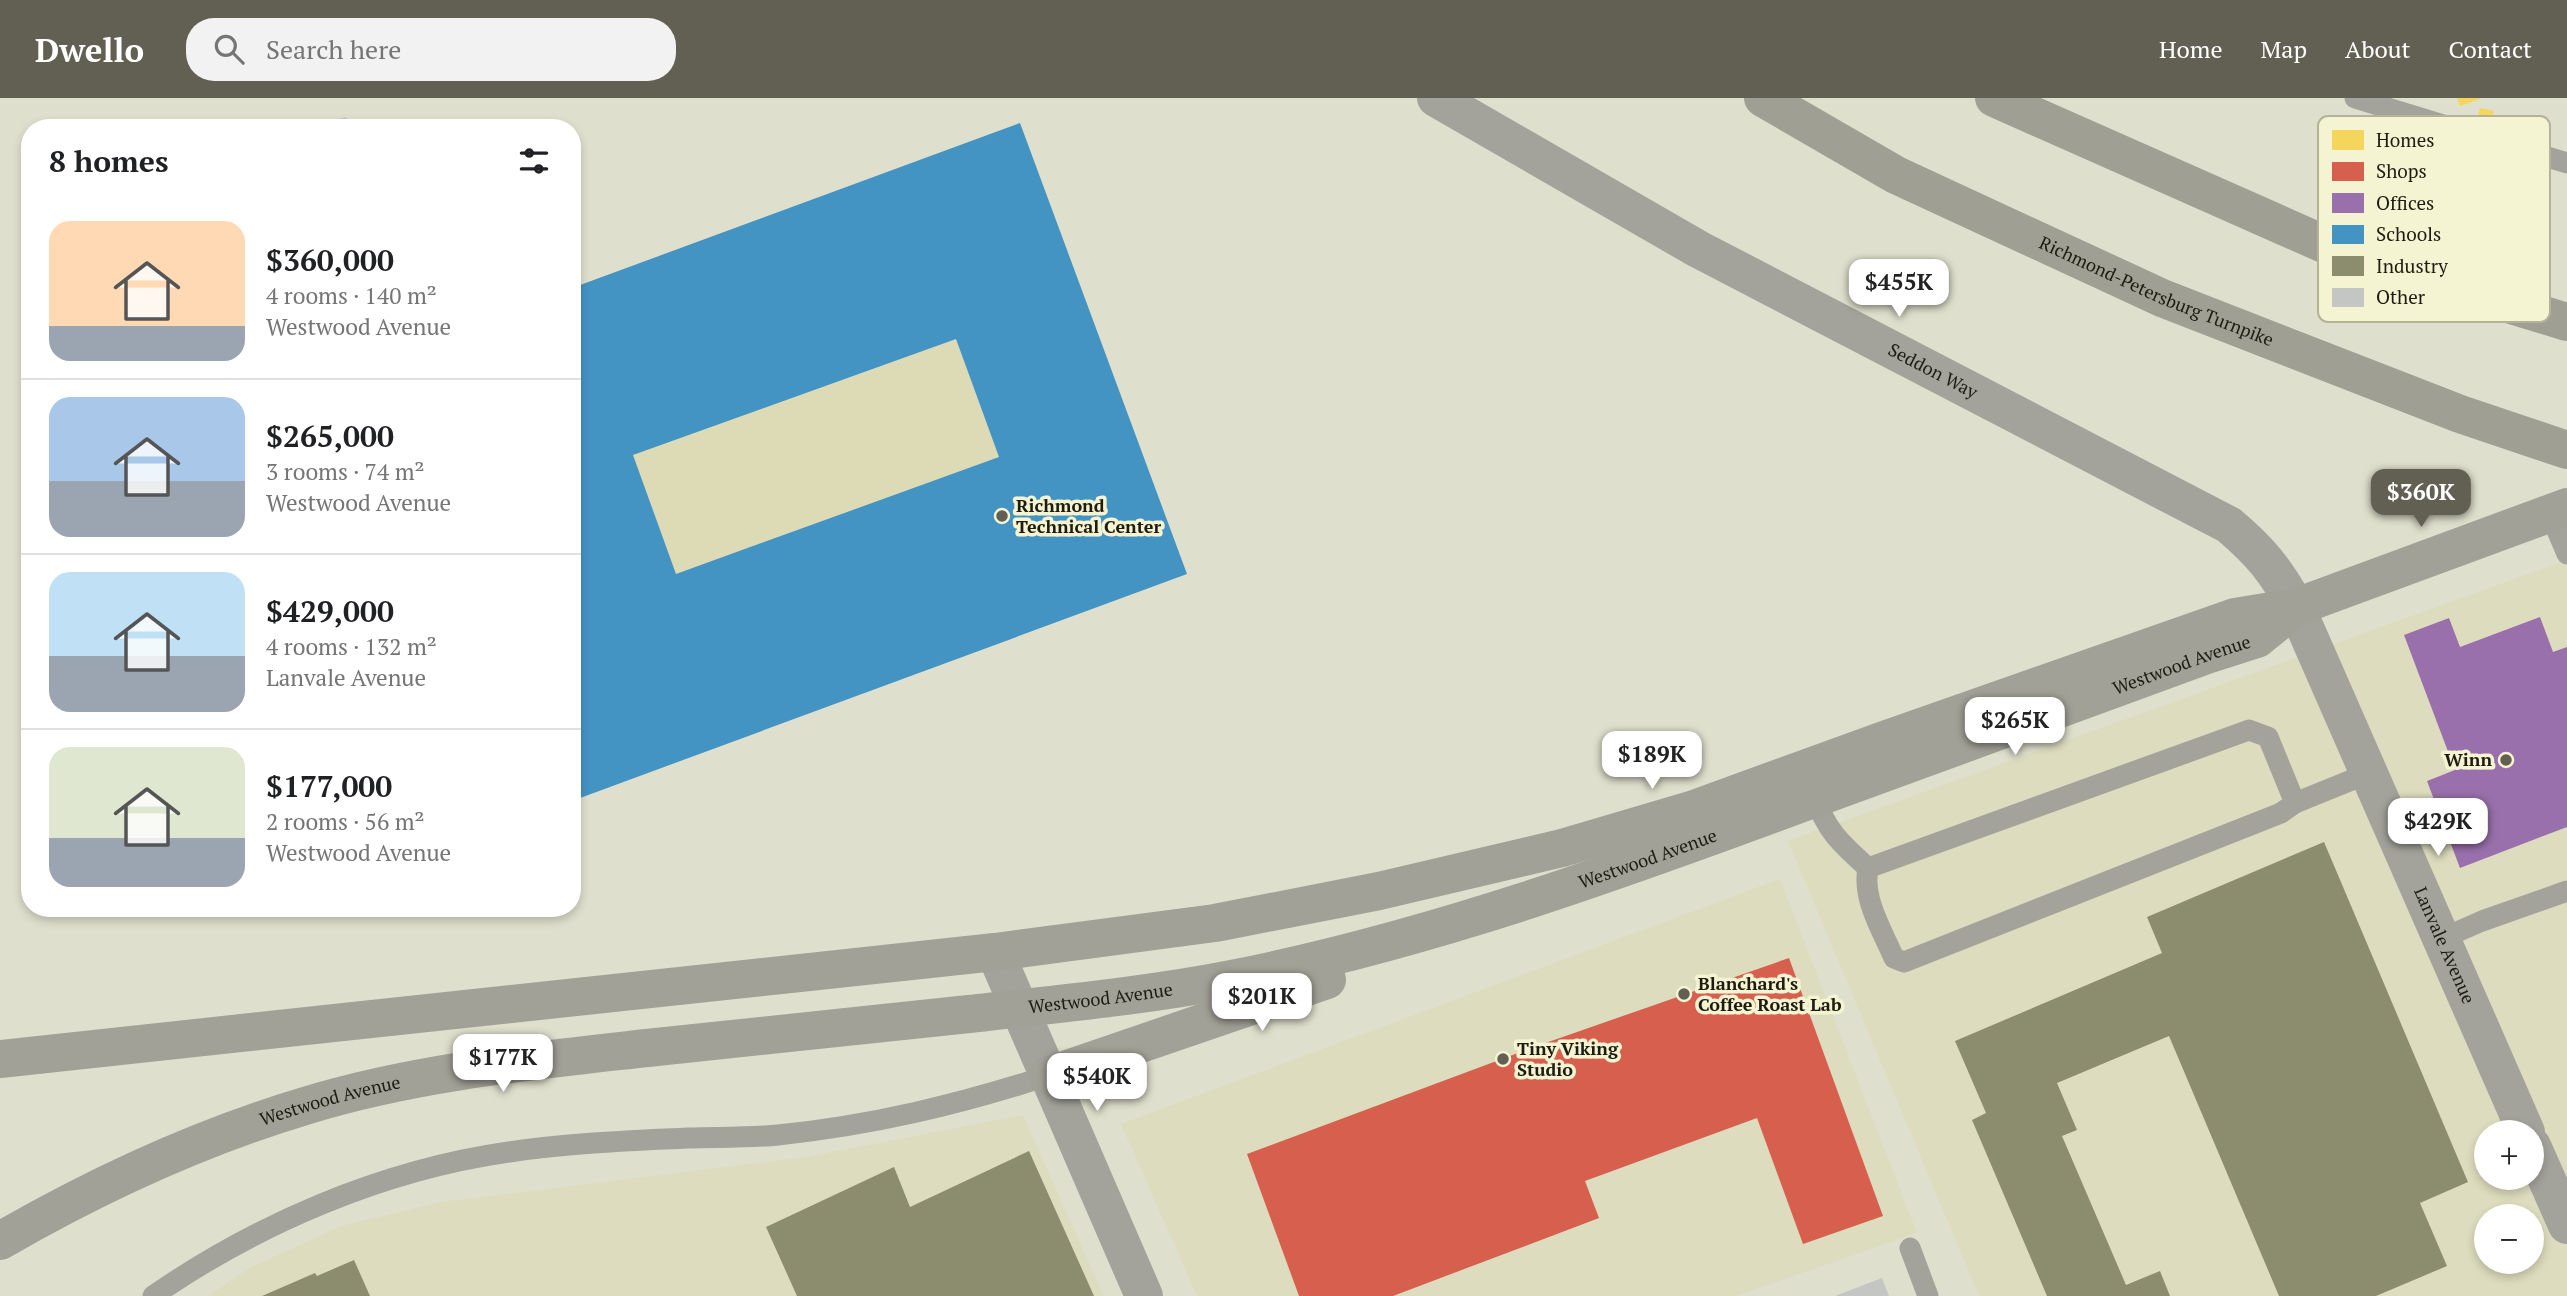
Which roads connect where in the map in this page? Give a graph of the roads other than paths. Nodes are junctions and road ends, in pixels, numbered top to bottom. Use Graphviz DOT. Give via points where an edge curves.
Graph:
graph roads {
  1 [pos="1436,98"];
  2 [pos="1763,98"];
  3 [pos="1994,98"];
  4 [pos="2355,98"];
  5 [pos="2414,116"];
  6 [pos="2550,158"];
  7 [pos="2567,163"];
  8 [pos="2318,241"];
  9 [pos="2567,450"];
  10 [pos="2559,511"];
  11 [pos="2567,554"];
  12 [pos="2296,607"];
  13 [pos="2369,773"];
  14 [pos="1809,784"];
  15 [pos="2295,803"];
  16 [pos="1868,868"];
  17 [pos="2567,891"];
  18 [pos="1451,925"];
  19 [pos="2441,939"];
  20 [pos="995,952"];
  21 [pos="1018,1008"];
  22 [pos="0,1059"];
  23 [pos="1047,1076"];
  24 [pos="2521,1120"];
  25 [pos="2544,1173"];
  26 [pos="2567,1225"];
  27 [pos="0,1241"];
  28 [pos="1910,1248"];
  29 [pos="153,1296"];
  30 [pos="1144,1296"];
  31 [pos="1927,1296"];
  1 -- 12 [label="street, Seddon Way" via="1698,249 2229,525 2276,571"];
  2 -- 9 [label="highway, Richmond-Petersburg Turnpike" via="1896,174 2162,298 2460,414"];
  3 -- 8 [label="highway"];
  4 -- 5 [label="lane"];
  6 -- 7 [label="lane"];
  10 -- 11 [label="lane"];
  10 -- 12 [label="main road, Westwood Avenue"];
  12 -- 13 [label="street, Lanvale Avenue"];
  12 -- 14 [label="main road, Westwood Avenue" via="2235,617"];
  13 -- 15 [label="lane"];
  13 -- 19 [label="street, Lanvale Avenue"];
  14 -- 16 [label="lane" via="1835,838"];
  14 -- 18 [label="main road, Westwood Avenue" via="1579,884"];
  14 -- 20 [label="main road, Westwood Avenue" via="1384,890 1215,923"];
  15 -- 16 [label="lane" via="2268,737 2249,730"];
  15 -- 16 [label="lane" via="2281,813 1904,962 1894,958 1868,896"];
  17 -- 19 [label="lane"];
  18 -- 21 [label="main road, Westwood Avenue" via="1347,954 1225,980"];
  18 -- 23 [label="main road" via="1340,976"];
  19 -- 24 [label="street, Lanvale Avenue"];
  20 -- 21 [label="street"];
  20 -- 22 [label="main road, Westwood Avenue"];
  21 -- 23 [label="street"];
  21 -- 27 [label="main road, Westwood Avenue" via="499,1065 380,1087 307,1105 166,1157 66,1203"];
  23 -- 29 [label="lane" via="920,1113 822,1129 582,1143 430,1168 295,1216 183,1275"];
  23 -- 30 [label="street"];
  25 -- 26 [label="street"];
  28 -- 31 [label="lane"];
}
